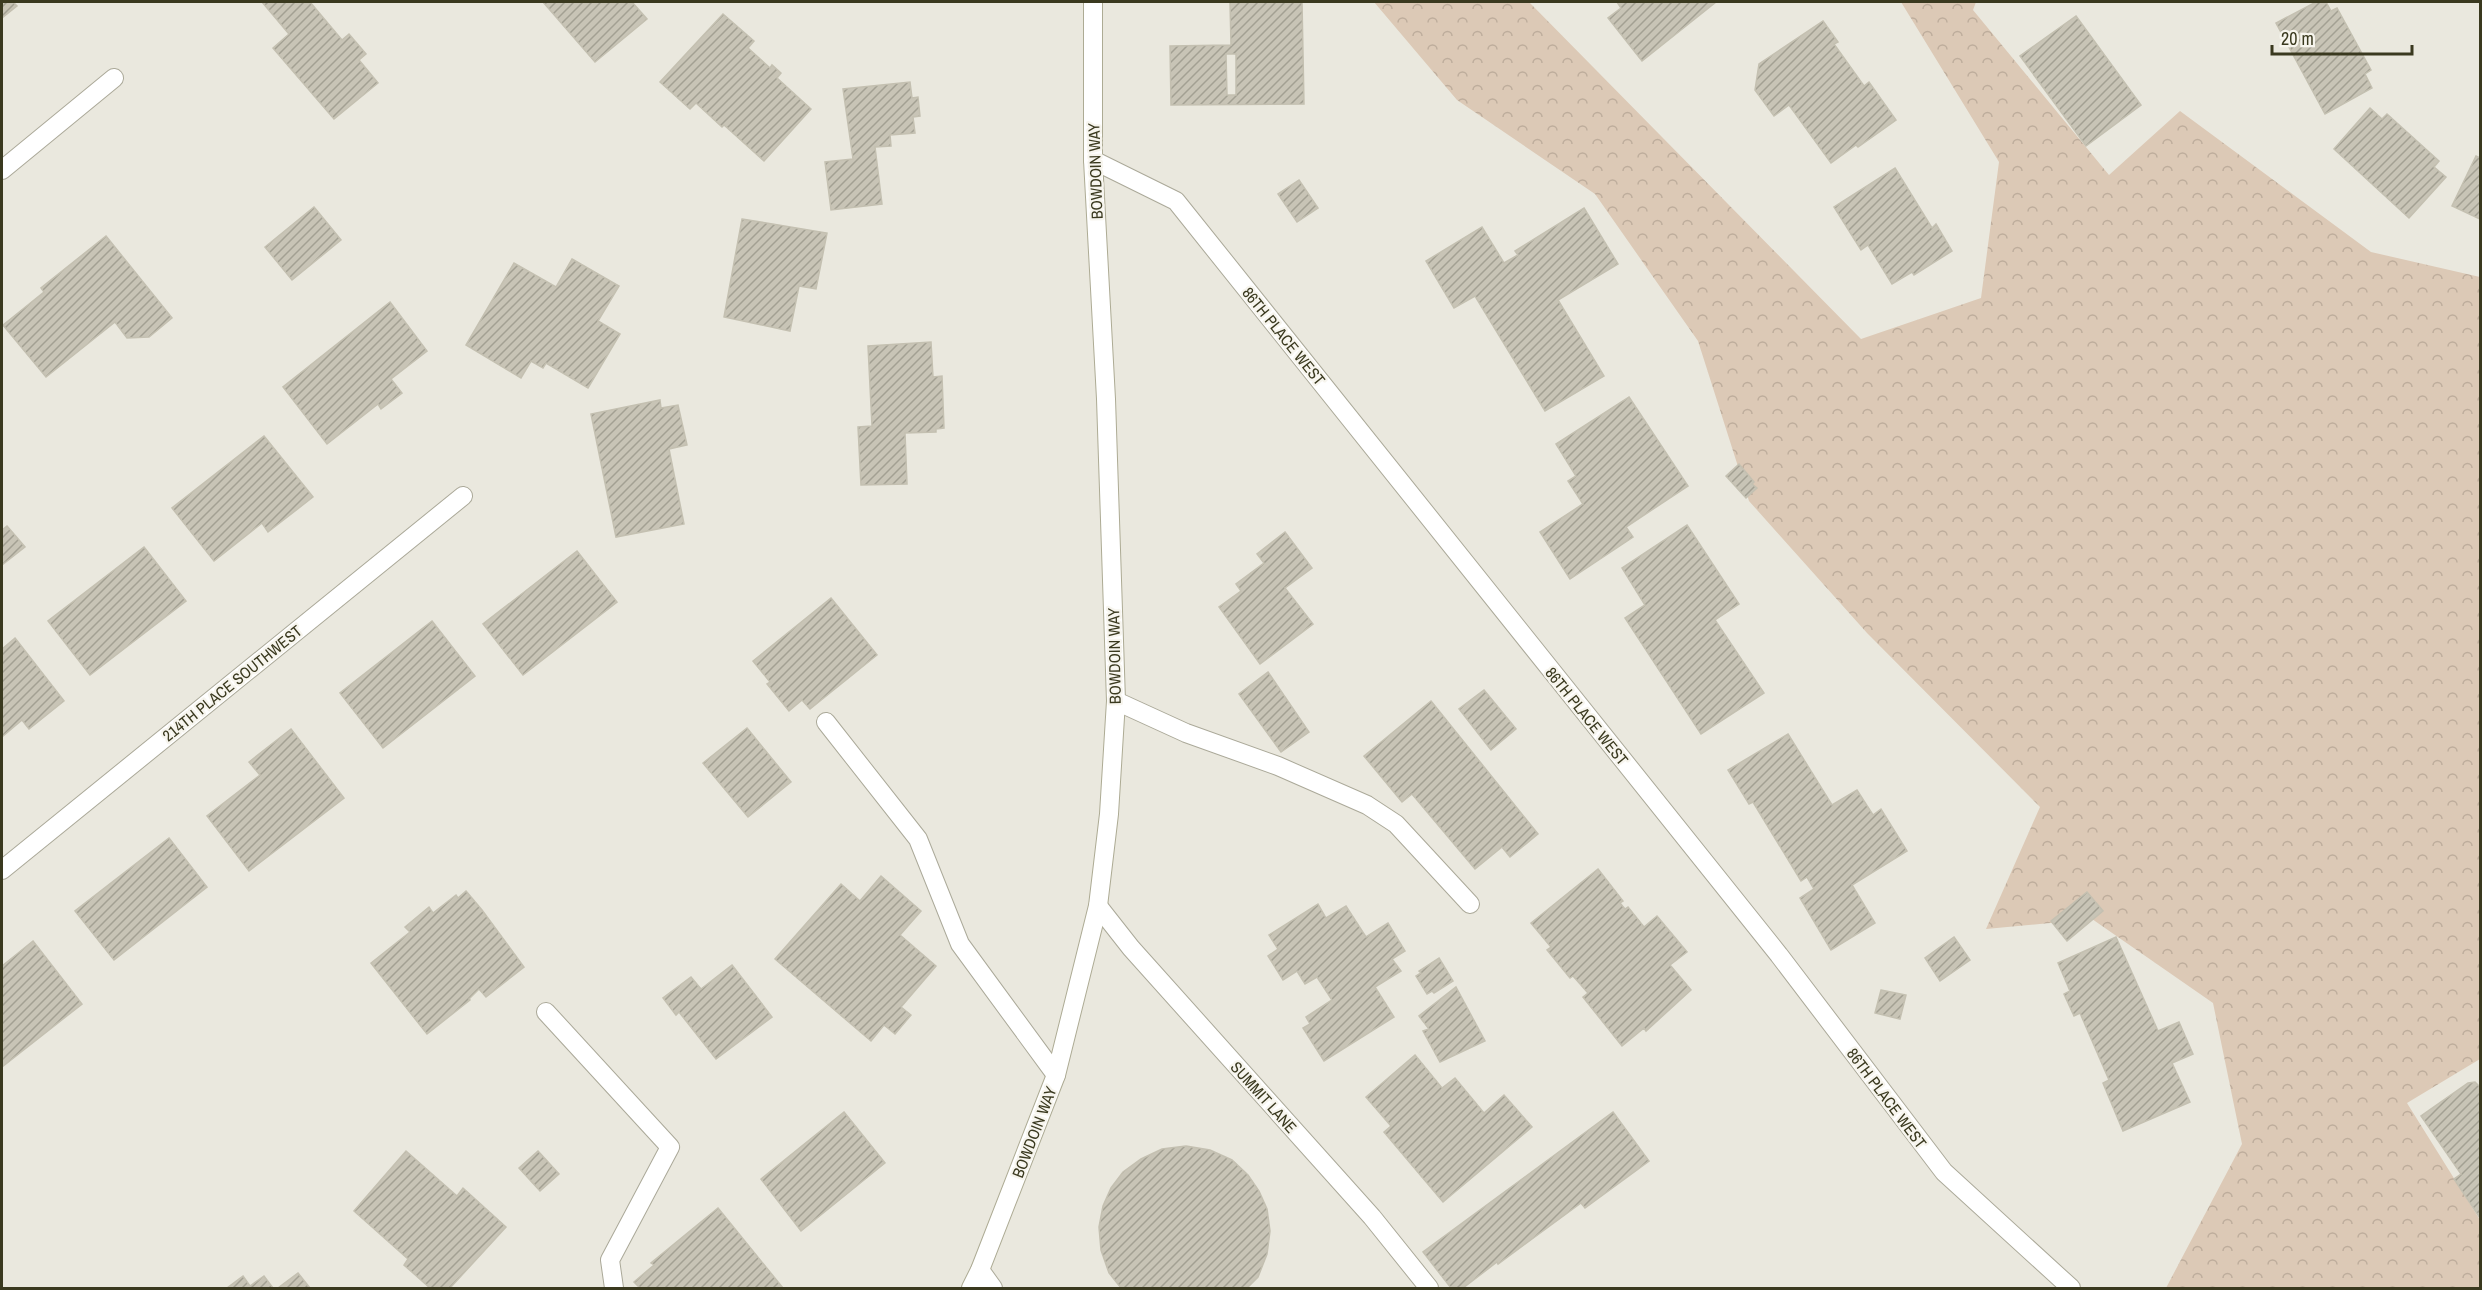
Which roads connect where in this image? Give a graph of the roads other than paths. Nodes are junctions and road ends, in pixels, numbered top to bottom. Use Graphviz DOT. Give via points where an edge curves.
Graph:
graph roads {
  1 [pos="1093,2"];
  2 [pos="114,78"];
  3 [pos="1093,160"];
  4 [pos="2,170"];
  5 [pos="463,496"];
  6 [pos="1116,701"];
  7 [pos="826,722"];
  8 [pos="2,870"];
  9 [pos="1470,904"];
  10 [pos="1098,906"];
  11 [pos="546,1012"];
  12 [pos="1056,1075"];
  13 [pos="980,1270"];
  14 [pos="614,1288"];
  15 [pos="971,1288"];
  16 [pos="993,1288"];
  17 [pos="1429,1288"];
  18 [pos="2071,1288"];
  1 -- 3 [label="street, BOWDOIN WAY"];
  2 -- 4 [label="street"];
  3 -- 6 [label="street, BOWDOIN WAY"];
  3 -- 18 [label="street, 86TH PLACE WEST" via="1176,201 1771,946 1944,1172"];
  5 -- 8 [label="street, 214TH PLACE SOUTHWEST"];
  6 -- 9 [label="street" via="1367,805 1396,824"];
  6 -- 10 [label="street, BOWDOIN WAY"];
  7 -- 12 [label="street" via="918,839 960,944"];
  10 -- 12 [label="street, BOWDOIN WAY"];
  10 -- 17 [label="street, SUMMIT LANE" via="1131,948 1372,1217"];
  11 -- 14 [label="street" via="670,1147 610,1260"];
  12 -- 13 [label="street, BOWDOIN WAY"];
  13 -- 15 [label="street, BOWDOIN WAY"];
  13 -- 16 [label="street"];
}
